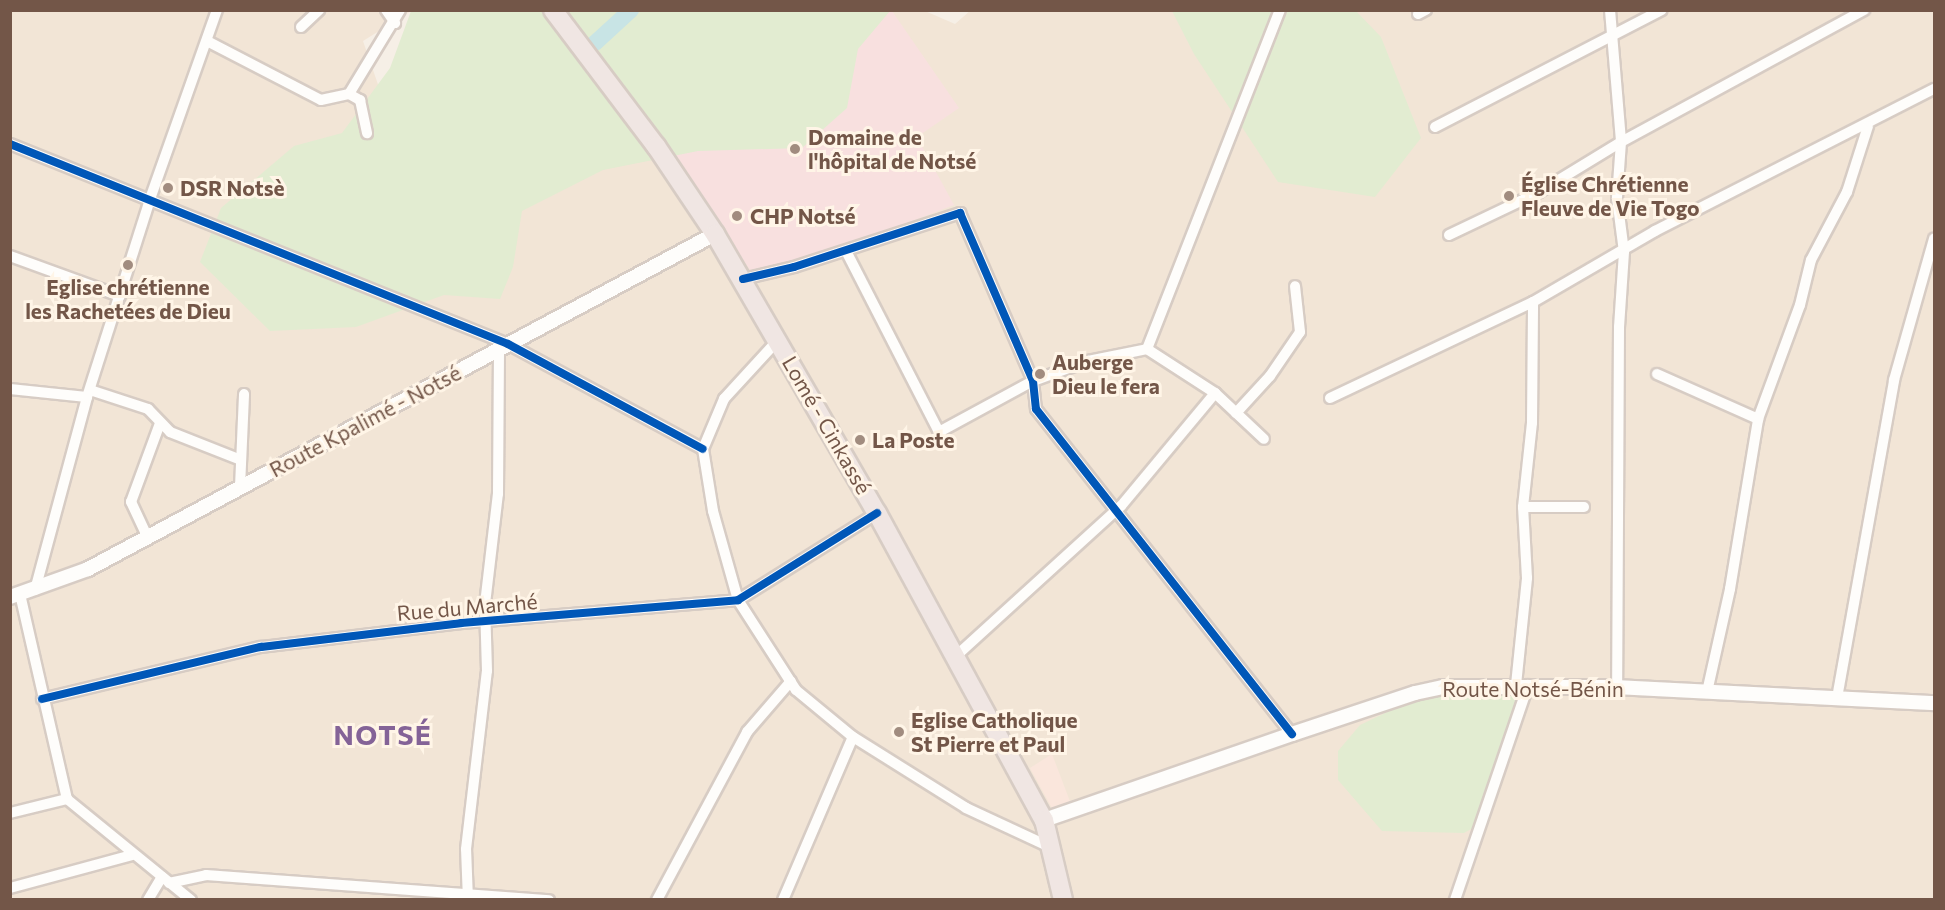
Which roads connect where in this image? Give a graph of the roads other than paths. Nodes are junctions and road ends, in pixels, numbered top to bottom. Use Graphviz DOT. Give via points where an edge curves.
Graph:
graph roads {
  1 [pos="217,10"];
  2 [pos="319,10"];
  3 [pos="386,10"];
  4 [pos="400,10"];
  5 [pos="553,10"];
  6 [pos="1280,10"];
  7 [pos="1610,10"];
  8 [pos="1662,10"];
  9 [pos="1864,10"];
  10 [pos="395,23"];
  11 [pos="301,27"];
  12 [pos="1610,38"];
  13 [pos="207,41"];
  14 [pos="1935,89"];
  15 [pos="349,94"];
  16 [pos="1868,126"];
  17 [pos="1435,127"];
  18 [pos="367,133"];
  19 [pos="1621,142"];
  20 [pos="10,144"];
  21 [pos="150,199"];
  22 [pos="715,234"];
  23 [pos="1449,235"];
  24 [pos="1935,239"];
  25 [pos="846,251"];
  26 [pos="1624,252"];
  27 [pos="10,256"];
  28 [pos="743,279"];
  29 [pos="1295,286"];
  30 [pos="120,296"];
  31 [pos="1533,302"];
  32 [pos="778,340"];
  33 [pos="503,347"];
  34 [pos="1147,349"];
  35 [pos="1657,374"];
  36 [pos="1033,381"];
  37 [pos="10,389"];
  38 [pos="1215,393"];
  39 [pos="90,394"];
  40 [pos="244,394"];
  41 [pos="1330,398"];
  42 [pos="1236,412"];
  43 [pos="1758,419"];
  44 [pos="160,423"];
  45 [pos="1264,439"];
  46 [pos="703,449"];
  47 [pos="241,460"];
  48 [pos="240,487"];
  49 [pos="1522,507"];
  50 [pos="1584,507"];
  51 [pos="1115,511"];
  52 [pos="877,513"];
  53 [pos="147,536"];
  54 [pos="34,590"];
  55 [pos="15,595"];
  56 [pos="738,600"];
  57 [pos="486,622"];
  58 [pos="956,656"];
  59 [pos="790,681"];
  60 [pos="1522,685"];
  61 [pos="1617,687"];
  62 [pos="1707,692"];
  63 [pos="1837,698"];
  64 [pos="42,699"];
  65 [pos="1935,703"];
  66 [pos="1292,734"];
  67 [pos="853,737"];
  68 [pos="67,799"];
  69 [pos="10,813"];
  70 [pos="1044,820"];
  71 [pos="1053,849"];
  72 [pos="132,855"];
  73 [pos="165,880"];
  74 [pos="10,888"];
  75 [pos="468,896"];
  76 [pos="148,900"];
  77 [pos="191,900"];
  78 [pos="549,900"];
  79 [pos="657,900"];
  80 [pos="783,900"];
  81 [pos="1064,900"];
  82 [pos="1455,900"];
  1 -- 13 [label="street"];
  2 -- 11 [label="street"];
  3 -- 10 [label="street"];
  4 -- 10 [label="street"];
  5 -- 22 [label="highway, Lomé - Cinkassé" via="640,124"];
  6 -- 34 [label="street"];
  7 -- 12 [label="street"];
  8 -- 12 [label="street"];
  9 -- 19 [label="street"];
  10 -- 15 [label="street"];
  12 -- 17 [label="street"];
  12 -- 19 [label="street"];
  13 -- 15 [label="street" via="321,100"];
  13 -- 21 [label="street"];
  14 -- 16 [label="street"];
  15 -- 18 [label="street" via="360,100"];
  16 -- 26 [label="street" via="1655,231"];
  16 -- 43 [label="street" via="1847,192 1811,260 1800,305"];
  19 -- 23 [label="street" via="1539,192"];
  19 -- 26 [label="street" via="1617,198"];
  20 -- 21 [label="street"];
  21 -- 30 [label="street"];
  21 -- 33 [label="street"];
  22 -- 28 [label="highway, Lomé - Cinkassé"];
  22 -- 33 [label="main road, Route Kpalimé - Notsé"];
  24 -- 63 [label="street" via="1894,380"];
  25 -- 28 [label="street"];
  25 -- 36 [label="street" via="960,213"];
  25 -- 36 [label="street" via="939,432"];
  26 -- 31 [label="street"];
  26 -- 61 [label="street" via="1619,327"];
  27 -- 30 [label="street"];
  28 -- 32 [label="highway, Lomé - Cinkassé"];
  29 -- 42 [label="street" via="1300,332 1270,376"];
  30 -- 39 [label="street"];
  31 -- 41 [label="street"];
  31 -- 49 [label="street" via="1532,423"];
  32 -- 46 [label="street" via="724,399"];
  32 -- 52 [label="highway, Lomé - Cinkassé"];
  33 -- 46 [label="street"];
  33 -- 48 [label="main road, Route Kpalimé - Notsé"];
  33 -- 57 [label="street" via="498,494"];
  34 -- 36 [label="street" via="1089,361"];
  34 -- 38 [label="street"];
  35 -- 43 [label="street"];
  36 -- 51 [label="street" via="1036,409"];
  37 -- 39 [label="street"];
  38 -- 42 [label="street"];
  38 -- 51 [label="street"];
  39 -- 44 [label="street" via="148,409"];
  39 -- 54 [label="street"];
  40 -- 47 [label="street"];
  42 -- 45 [label="street"];
  43 -- 62 [label="street" via="1730,589"];
  44 -- 47 [label="street" via="189,441"];
  44 -- 53 [label="street" via="131,502"];
  46 -- 56 [label="street" via="713,511"];
  47 -- 48 [label="street"];
  48 -- 53 [label="main road, Route Kpalimé - Notsé"];
  49 -- 50 [label="street"];
  49 -- 60 [label="street" via="1527,578"];
  51 -- 58 [label="street"];
  51 -- 66 [label="street"];
  52 -- 56 [label="street, Rue du Marché"];
  52 -- 58 [label="highway, Lomé - Cinkassé"];
  53 -- 54 [label="main road, Route Kpalimé - Notsé" via="88,568"];
  54 -- 55 [label="main road, Route Kpalimé - Notsé"];
  55 -- 64 [label="street"];
  56 -- 57 [label="street, Rue du Marché"];
  56 -- 59 [label="street"];
  57 -- 64 [label="street, Rue du Marché" via="261,647"];
  57 -- 75 [label="street" via="487,671 466,849"];
  58 -- 70 [label="highway, Lomé - Cinkassé"];
  59 -- 67 [label="street"];
  59 -- 79 [label="street" via="747,732"];
  60 -- 61 [label="main road, Route Notsé-Bénin"];
  60 -- 66 [label="main road, Route Notsé-Bénin" via="1415,693"];
  60 -- 82 [label="street"];
  61 -- 62 [label="main road, Route Notsé-Bénin"];
  62 -- 63 [label="main road, Route Notsé-Bénin"];
  63 -- 65 [label="main road, Route Notsé-Bénin"];
  64 -- 68 [label="street"];
  66 -- 70 [label="main road, Route Notsé-Bénin"];
  67 -- 71 [label="street" via="966,808"];
  67 -- 80 [label="street"];
  68 -- 69 [label="street"];
  68 -- 72 [label="street"];
  70 -- 71 [label="highway, Lomé - Cinkassé"];
  71 -- 81 [label="highway, Lomé - Cinkassé"];
  72 -- 73 [label="street"];
  72 -- 74 [label="street"];
  73 -- 75 [label="street" via="206,875"];
  73 -- 76 [label="street"];
  73 -- 77 [label="street"];
  75 -- 78 [label="street"];
}
